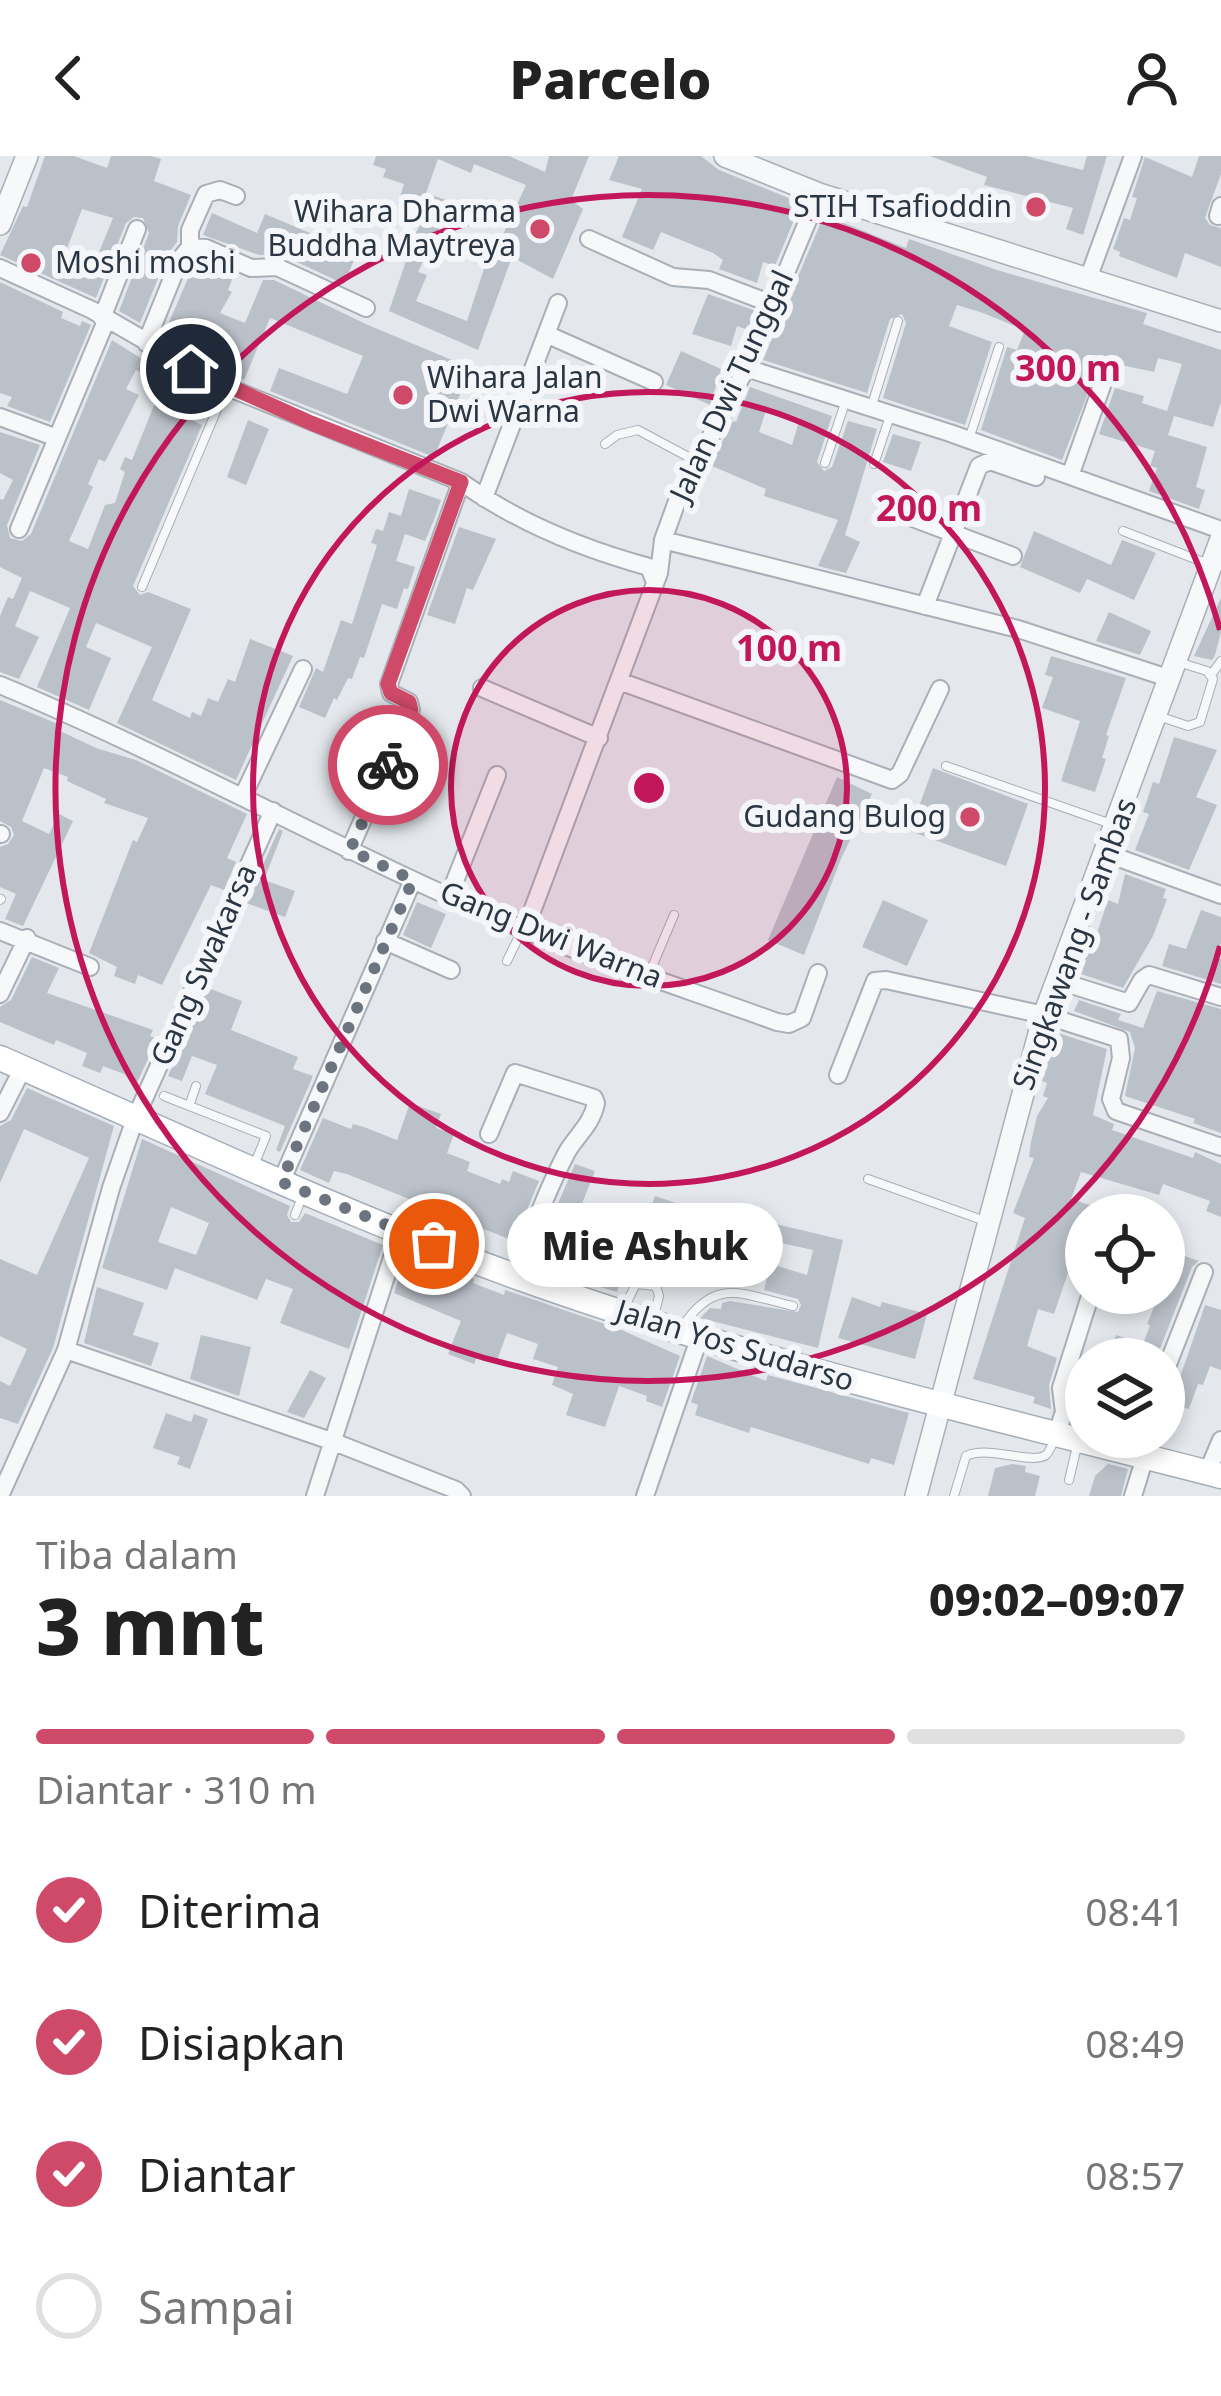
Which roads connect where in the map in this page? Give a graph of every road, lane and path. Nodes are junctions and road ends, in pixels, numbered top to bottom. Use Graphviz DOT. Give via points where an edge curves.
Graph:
graph roads {
  1 [pos="27,156"];
  2 [pos="725,156"];
  3 [pos="1132,156"];
  4 [pos="771,165"];
  5 [pos="819,194"];
  6 [pos="236,196"];
  7 [pos="0,224"];
  8 [pos="137,230"];
  9 [pos="589,239"];
  10 [pos="190,247"];
  11 [pos="0,268"];
  12 [pos="1088,279"];
  13 [pos="558,303"];
  14 [pos="772,304"];
  15 [pos="366,308"];
  16 [pos="104,320"];
  17 [pos="898,321"];
  18 [pos="1221,321"];
  19 [pos="546,334"];
  20 [pos="146,343"];
  21 [pos="999,346"];
  22 [pos="746,368"];
  23 [pos="1104,380"];
  24 [pos="654,382"];
  25 [pos="227,387"];
  26 [pos="845,402"];
  27 [pos="870,409"];
  28 [pos="890,414"];
  29 [pos="0,417"];
  30 [pos="57,438"];
  31 [pos="969,440"];
  32 [pos="605,444"];
  33 [pos="696,461"];
  34 [pos="825,464"];
  35 [pos="874,464"];
  36 [pos="1070,476"];
  37 [pos="1036,477"];
  38 [pos="461,482"];
  39 [pos="484,498"];
  40 [pos="894,512"];
  41 [pos="19,529"];
  42 [pos="1123,531"];
  43 [pos="1221,534"];
  44 [pos="953,535"];
  45 [pos="663,543"];
  46 [pos="1013,556"];
  47 [pos="1211,566"];
  48 [pos="652,574"];
  49 [pos="142,587"];
  50 [pos="925,606"];
  51 [pos="1221,661"];
  52 [pos="303,669"];
  53 [pos="1174,670"];
  54 [pos="1211,675"];
  55 [pos="619,681"];
  56 [pos="0,686"];
  57 [pos="482,688"];
  58 [pos="940,689"];
  59 [pos="1157,716"];
  60 [pos="598,738"];
  61 [pos="946,766"];
  62 [pos="496,775"];
  63 [pos="243,796"];
  64 [pos="273,811"];
  65 [pos="1116,826"];
  66 [pos="350,850"];
  67 [pos="1105,853"];
  68 [pos="413,880"];
  69 [pos="1221,895"];
  70 [pos="449,896"];
  71 [pos="674,915"];
  72 [pos="524,930"];
  73 [pos="0,931"];
  74 [pos="27,938"];
  75 [pos="385,940"];
  76 [pos="507,961"];
  77 [pos="90,967"];
  78 [pos="451,970"];
  79 [pos="818,973"];
  80 [pos="649,976"];
  81 [pos="1059,981"];
  82 [pos="0,994"];
  83 [pos="1221,997"];
  84 [pos="1044,1015"];
  85 [pos="12,1063"];
  86 [pos="838,1075"];
  87 [pos="196,1086"];
  88 [pos="164,1096"];
  89 [pos="188,1106"];
  90 [pos="202,1111"];
  91 [pos="0,1113"];
  92 [pos="135,1119"];
  93 [pos="489,1134"];
  94 [pos="189,1142"];
  95 [pos="1221,1148"];
  96 [pos="253,1169"];
  97 [pos="868,1179"];
  98 [pos="293,1186"];
  99 [pos="295,1215"];
  100 [pos="987,1222"];
  101 [pos="401,1230"];
  102 [pos="1204,1272"];
  103 [pos="515,1276"];
  104 [pos="793,1306"];
  105 [pos="690,1333"];
  106 [pos="1178,1338"];
  107 [pos="66,1350"];
  108 [pos="1065,1375"];
  109 [pos="940,1407"];
  110 [pos="1065,1421"];
  111 [pos="1065,1438"];
  112 [pos="1221,1439"];
  113 [pos="1065,1440"];
  114 [pos="334,1442"];
  115 [pos="1068,1458"];
  116 [pos="1140,1458"];
  117 [pos="1166,1458"];
  118 [pos="1214,1474"];
  119 [pos="1069,1480"];
  120 [pos="0,1496"];
  121 [pos="315,1496"];
  122 [pos="462,1496"];
  123 [pos="644,1496"];
  124 [pos="916,1496"];
  125 [pos="954,1496"];
  126 [pos="1133,1496"];
  1 -- 7 [label="street"];
  2 -- 4 [label="street"];
  3 -- 12 [label="street"];
  4 -- 5 [label="street"];
  5 -- 12 [label="street"];
  5 -- 14 [label="street, Jalan Dwi Tunggal"];
  6 -- 10 [label="street" via="206,194"];
  8 -- 16 [label="street"];
  9 -- 14 [label="street" via="673,277 709,280"];
  10 -- 15 [label="street" via="251,268 277,267"];
  10 -- 20 [label="street"];
  11 -- 16 [label="street"];
  12 -- 18 [label="street"];
  13 -- 19 [label="street"];
  14 -- 22 [label="street, Jalan Dwi Tunggal"];
  16 -- 20 [label="street"];
  16 -- 30 [label="street"];
  17 -- 27 [label="lane"];
  19 -- 24 [label="street"];
  19 -- 39 [label="street"];
  20 -- 25 [label="street"];
  21 -- 31 [label="lane"];
  22 -- 26 [label="street"];
  22 -- 33 [label="street, Jalan Dwi Tunggal"];
  23 -- 36 [label="street"];
  25 -- 38 [label="street"];
  25 -- 49 [label="lane"];
  26 -- 27 [label="street"];
  26 -- 34 [label="lane"];
  27 -- 28 [label="street"];
  28 -- 31 [label="street"];
  28 -- 35 [label="lane"];
  29 -- 30 [label="street"];
  30 -- 41 [label="street"];
  31 -- 36 [label="street"];
  32 -- 33 [label="lane" via="638,430"];
  33 -- 45 [label="street, Jalan Dwi Tunggal"];
  36 -- 43 [label="street"];
  37 -- 44 [label="street" via="983,463"];
  38 -- 39 [label="street"];
  38 -- 66 [label="street" via="388,684 411,710"];
  39 -- 48 [label="street"];
  40 -- 44 [label="street"];
  42 -- 47 [label="lane"];
  43 -- 47 [label="street, Singkawang - Sambas"];
  44 -- 46 [label="street"];
  44 -- 50 [label="street"];
  45 -- 48 [label="street, Jalan Dwi Tunggal"];
  45 -- 50 [label="street"];
  47 -- 53 [label="street, Singkawang - Sambas"];
  48 -- 55 [label="street, Jalan Dwi Tunggal"];
  50 -- 53 [label="street"];
  51 -- 54 [label="lane"];
  52 -- 63 [label="street"];
  53 -- 54 [label="lane"];
  53 -- 59 [label="street, Singkawang - Sambas"];
  54 -- 59 [label="lane" via="1200,722"];
  55 -- 58 [label="street" via="892,780"];
  55 -- 60 [label="street, Jalan Dwi Tunggal"];
  56 -- 63 [label="street, Gang Dwi Warna"];
  57 -- 60 [label="street"];
  59 -- 65 [label="street, Singkawang - Sambas"];
  60 -- 72 [label="street, Jalan Dwi Tunggal"];
  61 -- 65 [label="lane"];
  62 -- 70 [label="street"];
  63 -- 64 [label="street, Gang Dwi Warna"];
  64 -- 66 [label="street, Gang Dwi Warna"];
  64 -- 92 [label="street, Gang Swakarsa"];
  65 -- 67 [label="street, Singkawang - Sambas"];
  66 -- 68 [label="street, Gang Dwi Warna"];
  67 -- 69 [label="street"];
  67 -- 81 [label="street, Singkawang - Sambas"];
  68 -- 70 [label="street, Gang Dwi Warna"];
  68 -- 75 [label="street"];
  70 -- 72 [label="street, Gang Dwi Warna"];
  71 -- 80 [label="lane"];
  72 -- 76 [label="lane"];
  72 -- 80 [label="street, Gang Dwi Warna"];
  73 -- 74 [label="street"];
  74 -- 77 [label="street"];
  74 -- 82 [label="street"];
  75 -- 78 [label="street"];
  75 -- 98 [label="street"];
  79 -- 80 [label="street, Gang Dwi Warna" via="802,1018 789,1024"];
  81 -- 83 [label="street" via="1129,1003 1149,975"];
  81 -- 84 [label="street, Singkawang - Sambas"];
  84 -- 86 [label="street" via="880,979"];
  84 -- 95 [label="street" via="1118,1039 1116,1112"];
  84 -- 100 [label="street, Singkawang - Sambas"];
  85 -- 91 [label="street"];
  85 -- 92 [label="main road, Jalan Yos Sudarso"];
  87 -- 89 [label="lane"];
  88 -- 89 [label="lane"];
  89 -- 90 [label="lane"];
  90 -- 94 [label="lane"];
  90 -- 96 [label="lane" via="266,1136"];
  92 -- 94 [label="main road, Jalan Yos Sudarso"];
  92 -- 107 [label="street, Gang Swakarsa"];
  93 -- 103 [label="street" via="515,1073 596,1103 546,1194"];
  94 -- 96 [label="main road, Jalan Yos Sudarso"];
  96 -- 98 [label="main road, Jalan Yos Sudarso"];
  97 -- 100 [label="lane"];
  98 -- 99 [label="lane"];
  98 -- 101 [label="main road, Jalan Yos Sudarso"];
  100 -- 109 [label="street, Singkawang - Sambas"];
  101 -- 103 [label="main road, Jalan Yos Sudarso"];
  101 -- 114 [label="street"];
  102 -- 106 [label="street"];
  103 -- 105 [label="main road, Jalan Yos Sudarso"];
  104 -- 105 [label="lane" via="716,1293 703,1299"];
  105 -- 109 [label="main road, Jalan Yos Sudarso"];
  105 -- 123 [label="street"];
  107 -- 114 [label="street"];
  107 -- 120 [label="street, Gang Swakarsa"];
  108 -- 110 [label="street"];
  109 -- 111 [label="main road, Jalan Yos Sudarso"];
  109 -- 124 [label="street, Singkawang - Sambas"];
  112 -- 118 [label="street"];
  113 -- 125 [label="lane" via="1038,1457 982,1450 966,1456"];
  114 -- 121 [label="street"];
  114 -- 122 [label="street"];
  115 -- 119 [label="lane"];
  116 -- 126 [label="street"];
  117 -- 118 [label="main road, Jalan Yos Sudarso"];
}
